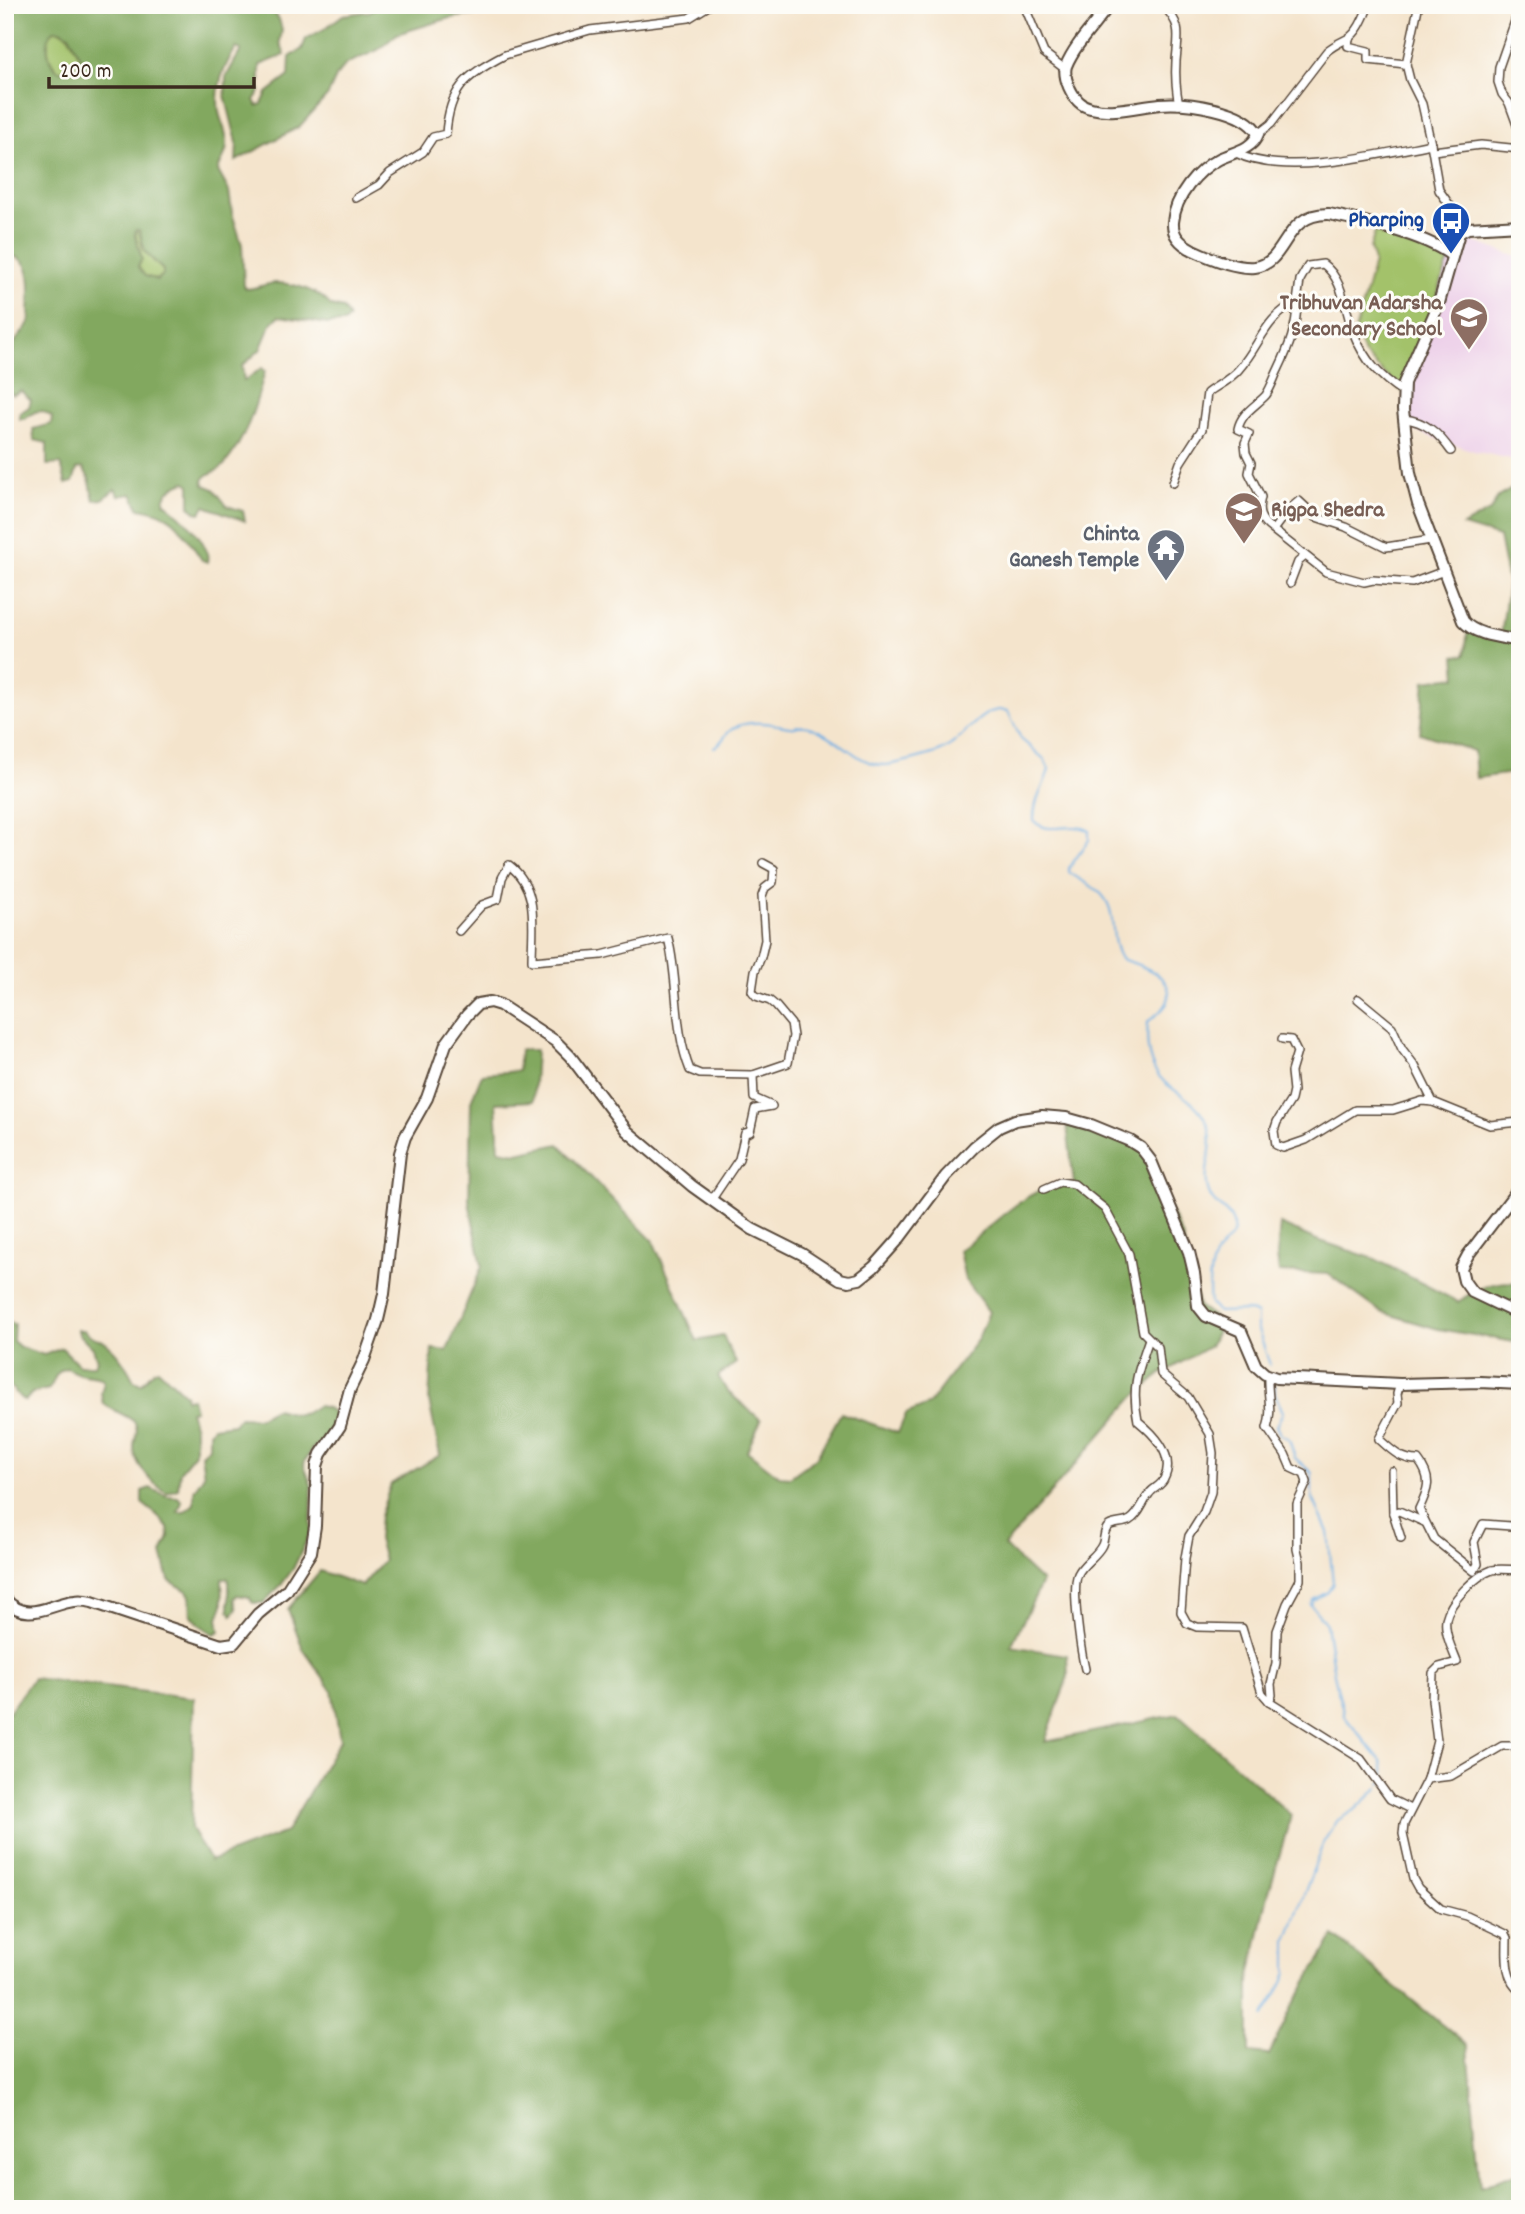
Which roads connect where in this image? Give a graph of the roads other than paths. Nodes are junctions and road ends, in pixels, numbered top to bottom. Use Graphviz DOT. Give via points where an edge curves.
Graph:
graph roads {
  1 [pos="710,5"];
  2 [pos="1024,5"];
  3 [pos="1109,5"];
  4 [pos="1163,5"];
  5 [pos="1368,5"];
  6 [pos="1520,7"];
  7 [pos="1418,8"];
  8 [pos="1349,38"];
  9 [pos="1406,64"];
  10 [pos="1065,69"];
  11 [pos="1179,105"];
  12 [pos="1520,133"];
  13 [pos="1258,134"];
  14 [pos="1432,147"];
  15 [pos="1520,149"];
  16 [pos="1236,153"];
  17 [pos="356,198"];
  18 [pos="1520,225"];
  19 [pos="1459,233"];
  20 [pos="1451,255"];
  21 [pos="1297,302"];
  22 [pos="1403,392"];
  23 [pos="1404,419"];
  24 [pos="1451,451"];
  25 [pos="1172,484"];
  26 [pos="1273,530"];
  27 [pos="1431,540"];
  28 [pos="1304,556"];
  29 [pos="1444,571"];
  30 [pos="1290,583"];
  31 [pos="1520,641"];
  32 [pos="763,863"];
  33 [pos="459,931"];
  34 [pos="1358,999"];
  35 [pos="1282,1039"];
  36 [pos="753,1075"];
  37 [pos="1433,1102"];
  38 [pos="1520,1122"];
  39 [pos="1520,1187"];
  40 [pos="1044,1189"];
  41 [pos="712,1199"];
  42 [pos="1520,1315"];
  43 [pos="1149,1339"];
  44 [pos="1268,1376"];
  45 [pos="1401,1384"];
  46 [pos="1520,1384"];
  47 [pos="1392,1471"];
  48 [pos="1520,1490"];
  49 [pos="1520,1502"];
  50 [pos="1393,1513"];
  51 [pos="1424,1522"];
  52 [pos="1520,1522"];
  53 [pos="1401,1538"];
  54 [pos="1520,1570"];
  55 [pos="1477,1574"];
  56 [pos="5,1599"];
  57 [pos="1085,1669"];
  58 [pos="1269,1701"];
  59 [pos="1520,1746"];
  60 [pos="1427,1779"];
  61 [pos="1410,1809"];
  62 [pos="1520,1990"];
  1 -- 17 [label="street" via="689,18 590,30 493,61 455,92 446,134 433,138 423,152"];
  2 -- 10 [label="street" via="1044,53"];
  3 -- 10 [label="main road"];
  4 -- 11 [label="street" via="1179,32 1175,85"];
  5 -- 8 [label="street"];
  6 -- 12 [label="street" via="1498,82"];
  7 -- 9 [label="street"];
  8 -- 9 [label="street" via="1348,46 1368,51 1368,60"];
  8 -- 13 [label="street" via="1327,51 1271,124"];
  9 -- 14 [label="street"];
  10 -- 11 [label="main road" via="1072,94 1089,108"];
  11 -- 13 [label="main road" via="1220,108 1254,126"];
  13 -- 16 [label="main road"];
  14 -- 15 [label="street"];
  14 -- 16 [label="street" via="1361,159 1282,164"];
  14 -- 19 [label="street" via="1439,190 1451,206"];
  16 -- 20 [label="main road" via="1206,168 1182,194 1173,227 1175,237 1193,250 1254,267 1266,263 1304,218 1315,214 1354,219 1412,236"];
  18 -- 19 [label="main road" via="1468,228"];
  19 -- 20 [label="main road"];
  20 -- 22 [label="main road" via="1439,303"];
  21 -- 22 [label="street" via="1300,280 1308,266 1323,264 1336,277 1364,354 1377,372"];
  21 -- 25 [label="street" via="1272,319 1241,367 1208,393 1202,429"];
  21 -- 26 [label="street" via="1295,331 1267,394 1238,425 1249,434 1246,453 1249,473 1261,497 1260,515"];
  22 -- 23 [label="main road"];
  23 -- 24 [label="street" via="1439,434"];
  23 -- 27 [label="main road" via="1413,483"];
  26 -- 27 [label="street" via="1299,501 1316,517 1386,547"];
  26 -- 28 [label="street"];
  27 -- 29 [label="main road"];
  28 -- 29 [label="street" via="1326,572 1364,582 1412,583"];
  28 -- 30 [label="street"];
  29 -- 31 [label="main road" via="1468,627"];
  32 -- 36 [label="street" via="774,869 773,883 762,896 765,940 752,991 776,1006 793,1036 788,1063"];
  33 -- 36 [label="street" via="482,905 498,899 509,865 521,874 530,893 532,961 602,955 668,938 675,964 680,1042 690,1070"];
  34 -- 37 [label="street" via="1392,1027"];
  35 -- 37 [label="street" via="1292,1040 1297,1052 1291,1100 1274,1131 1276,1144 1283,1148 1306,1140 1355,1110 1394,1110"];
  36 -- 41 [label="street" via="754,1098 772,1106 755,1109 739,1158"];
  37 -- 38 [label="street" via="1490,1125"];
  39 -- 42 [label="main road" via="1461,1268 1472,1292"];
  40 -- 43 [label="street" via="1060,1182 1074,1184 1105,1209 1129,1254 1143,1332"];
  41 -- 44 [label="main road" via="752,1229 849,1281 874,1267 946,1176 999,1127 1042,1116 1091,1125 1130,1141 1151,1161 1189,1252 1198,1306 1206,1316 1241,1331 1256,1366"];
  41 -- 56 [label="main road" via="626,1131 555,1041 500,1005 478,1004 446,1044 427,1098 403,1145 378,1320 340,1426 321,1454 311,1552 287,1590 258,1614 234,1643 221,1645 92,1602 75,1601 35,1612"];
  43 -- 57 [label="street" via="1133,1397 1138,1421 1156,1435 1166,1456 1167,1472 1130,1520 1110,1525 1103,1543 1078,1573 1079,1645"];
  43 -- 58 [label="street" via="1158,1348 1161,1374 1188,1397 1210,1434 1213,1453 1211,1492 1189,1536 1181,1612 1187,1623 1197,1627 1242,1628 1262,1693"];
  44 -- 45 [label="main road"];
  44 -- 58 [label="street" via="1272,1414 1267,1428 1291,1468 1304,1474 1307,1482 1297,1504 1300,1580 1277,1631"];
  45 -- 46 [label="main road"];
  45 -- 51 [label="street" via="1398,1403 1379,1438 1407,1460 1418,1460 1426,1470 1429,1492 1419,1509"];
  47 -- 50 [label="street"];
  48 -- 49 [label="street"];
  50 -- 51 [label="street" via="1399,1511"];
  50 -- 53 [label="street"];
  51 -- 55 [label="street" via="1434,1539"];
  52 -- 55 [label="street" via="1511,1526 1483,1524 1474,1542"];
  54 -- 55 [label="street"];
  55 -- 60 [label="street" via="1446,1618 1457,1662 1433,1673 1437,1741"];
  58 -- 61 [label="street" via="1361,1759 1390,1799"];
  59 -- 60 [label="street" via="1502,1746 1451,1776"];
  60 -- 61 [label="street"];
  61 -- 62 [label="street" via="1403,1834 1413,1880 1441,1909 1505,1934 1509,1977"];
}
